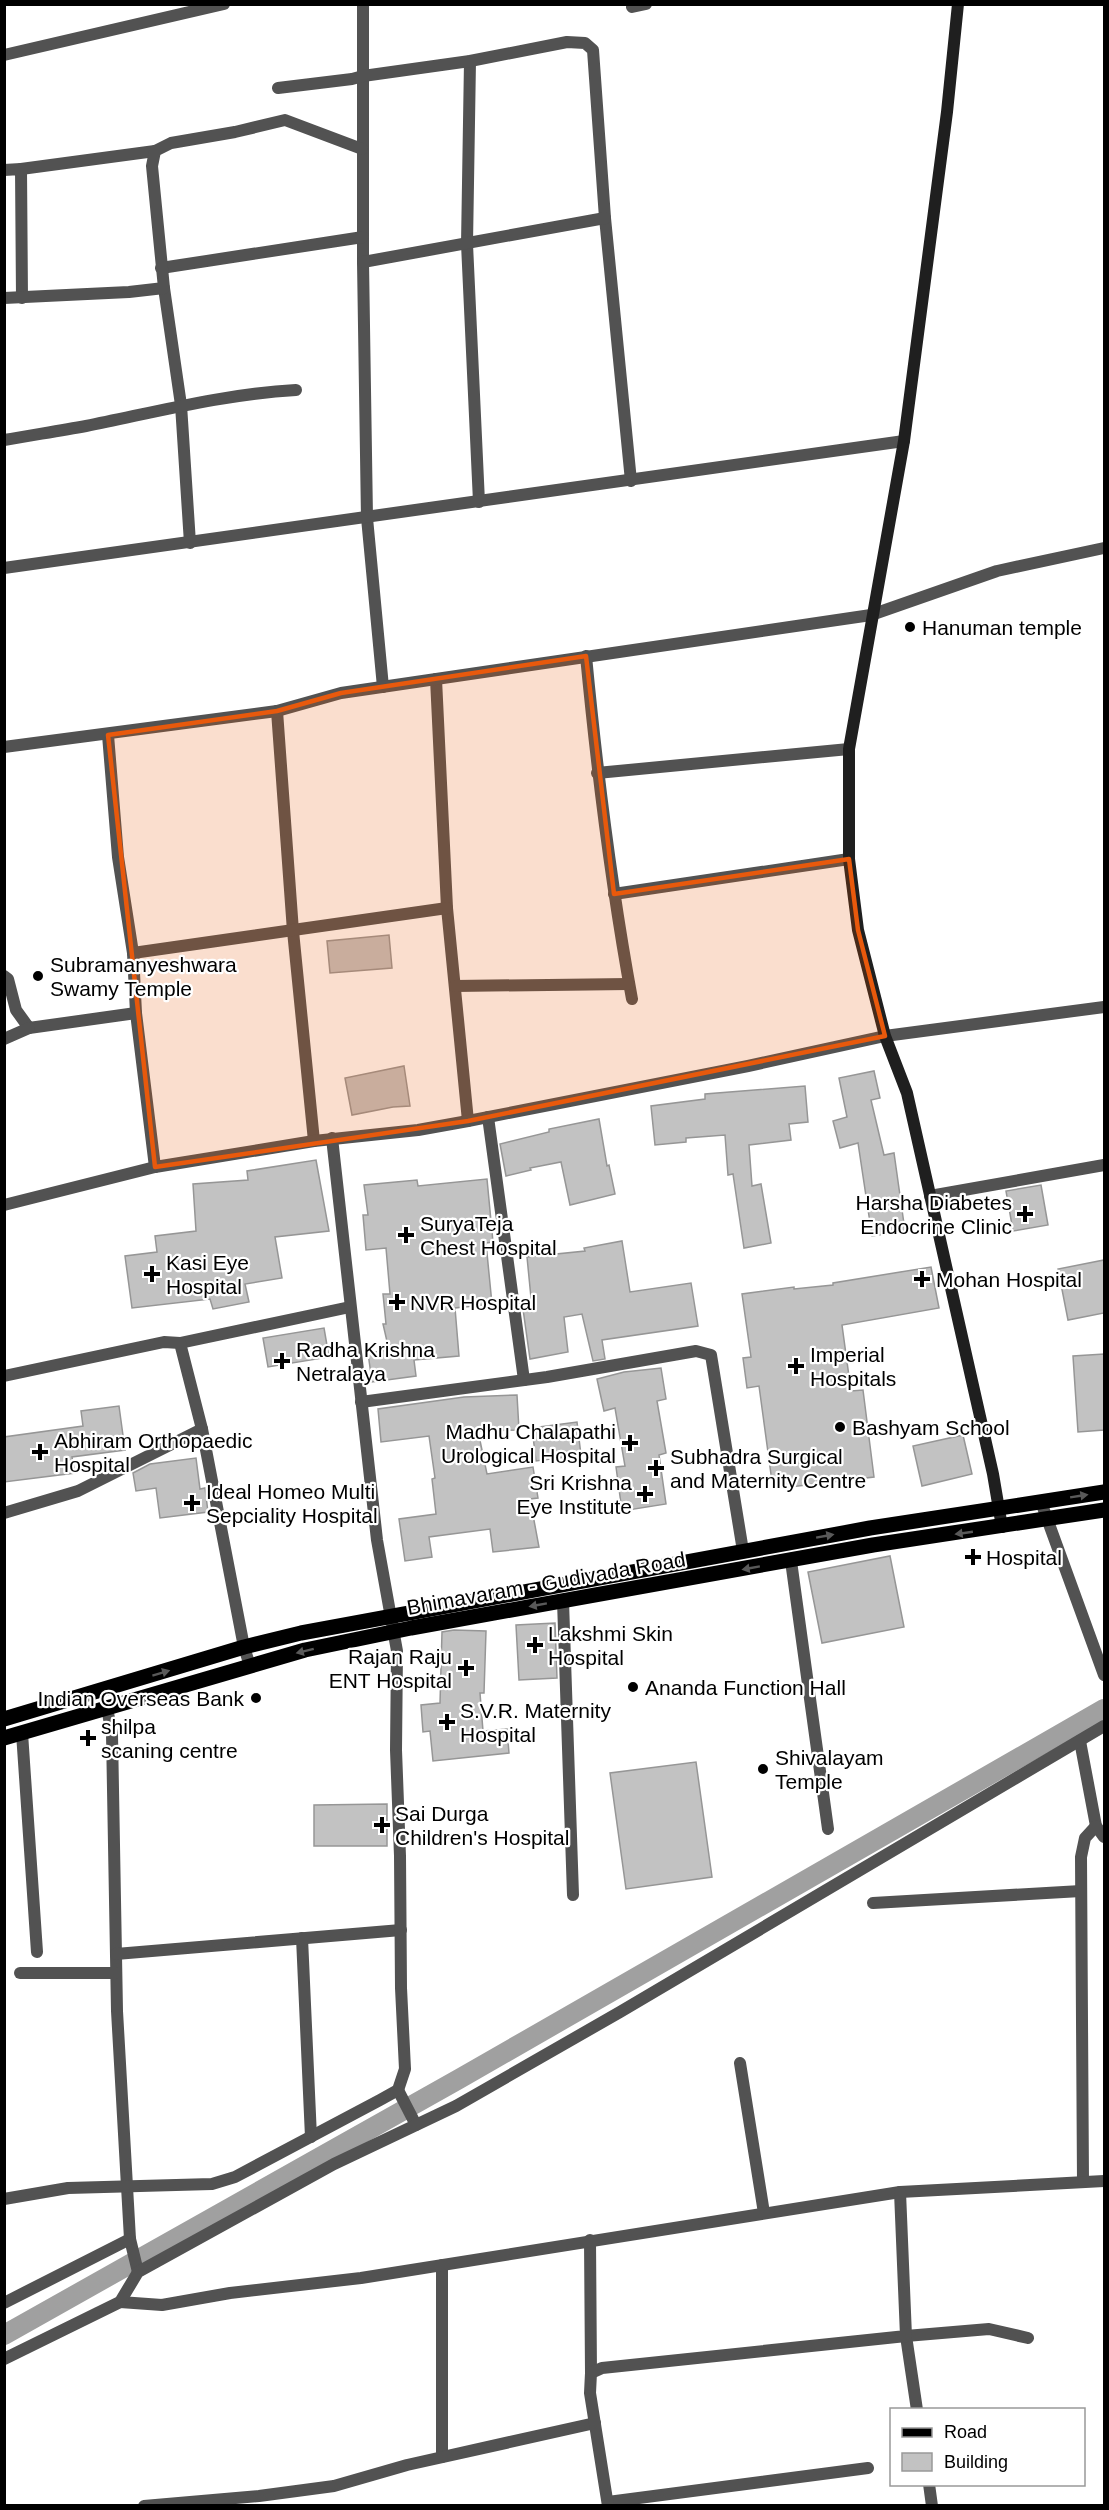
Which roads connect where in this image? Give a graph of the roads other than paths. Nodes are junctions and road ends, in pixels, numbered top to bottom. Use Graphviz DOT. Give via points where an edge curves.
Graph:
graph roads {
  1 [pos="224,4"];
  2 [pos="363,4"];
  3 [pos="646,4"];
  4 [pos="958,4"];
  5 [pos="632,7"];
  6 [pos="4,55"];
  7 [pos="470,61"];
  8 [pos="363,76"];
  9 [pos="278,88"];
  10 [pos="362,149"];
  11 [pos="155,151"];
  12 [pos="21,169"];
  13 [pos="4,170"];
  14 [pos="605,218"];
  15 [pos="363,237"];
  16 [pos="467,244"];
  17 [pos="363,262"];
  18 [pos="161,268"];
  19 [pos="164,288"];
  20 [pos="4,298"];
  21 [pos="22,298"];
  22 [pos="296,390"];
  23 [pos="181,405"];
  24 [pos="4,440"];
  25 [pos="904,441"];
  26 [pos="631,481"];
  27 [pos="479,502"];
  28 [pos="367,518"];
  29 [pos="190,543"];
  30 [pos="1104,548"];
  31 [pos="4,568"];
  32 [pos="871,615"];
  33 [pos="586,656"];
  34 [pos="436,679"];
  35 [pos="383,687"];
  36 [pos="277,711"];
  37 [pos="108,735"];
  38 [pos="4,747"];
  39 [pos="849,749"];
  40 [pos="597,773"];
  41 [pos="849,859"];
  42 [pos="614,894"];
  43 [pos="447,908"];
  44 [pos="293,931"];
  45 [pos="133,953"];
  46 [pos="4,976"];
  47 [pos="629,984"];
  48 [pos="455,986"];
  49 [pos="632,999"];
  50 [pos="1104,1007"];
  51 [pos="136,1013"];
  52 [pos="30,1028"];
  53 [pos="885,1036"];
  54 [pos="4,1039"];
  55 [pos="488,1117"];
  56 [pos="468,1121"];
  57 [pos="332,1138"];
  58 [pos="314,1140"];
  59 [pos="1104,1165"];
  60 [pos="155,1167"];
  61 [pos="930,1196"];
  62 [pos="4,1205"];
  63 [pos="351,1307"];
  64 [pos="180,1343"];
  65 [pos="4,1376"];
  66 [pos="524,1380"];
  67 [pos="361,1402"];
  68 [pos="202,1429"];
  69 [pos="1104,1492"];
  70 [pos="1041,1502"];
  71 [pos="999,1509"];
  72 [pos="1104,1510"];
  73 [pos="4,1513"];
  74 [pos="1047,1520"];
  75 [pos="1002,1527"];
  76 [pos="743,1551"];
  77 [pos="791,1561"];
  78 [pos="563,1601"];
  79 [pos="392,1616"];
  80 [pos="395,1633"];
  81 [pos="244,1647"];
  82 [pos="250,1666"];
  83 [pos="1103,1670"];
  84 [pos="107,1708"];
  85 [pos="4,1719"];
  86 [pos="1104,1726"];
  87 [pos="22,1733"];
  88 [pos="4,1738"];
  89 [pos="1080,1741"];
  90 [pos="1096,1826"];
  91 [pos="828,1829"];
  92 [pos="1104,1837"];
  93 [pos="1081,1891"];
  94 [pos="573,1895"];
  95 [pos="873,1903"];
  96 [pos="401,1930"];
  97 [pos="302,1938"];
  98 [pos="37,1952"];
  99 [pos="116,1954"];
  100 [pos="20,1973"];
  101 [pos="116,1973"];
  102 [pos="740,2063"];
  103 [pos="398,2090"];
  104 [pos="416,2124"];
  105 [pos="311,2137"];
  106 [pos="1104,2181"];
  107 [pos="1083,2182"];
  108 [pos="127,2188"];
  109 [pos="900,2192"];
  110 [pos="4,2199"];
  111 [pos="764,2213"];
  112 [pos="130,2239"];
  113 [pos="590,2240"];
  114 [pos="442,2265"];
  115 [pos="138,2272"];
  116 [pos="120,2302"];
  117 [pos="4,2303"];
  118 [pos="906,2336"];
  119 [pos="1028,2338"];
  120 [pos="4,2358"];
  121 [pos="591,2373"];
  122 [pos="918,2408"];
  123 [pos="595,2423"];
  124 [pos="442,2457"];
  125 [pos="868,2468"];
  126 [pos="929,2486"];
  127 [pos="608,2504"];
  128 [pos="144,2505"];
  129 [pos="932,2505"];
  1 -- 6 [label="street"];
  2 -- 8 [label="street"];
  3 -- 5 [label="street"];
  4 -- 25 [label="main road"];
  7 -- 8 [label="street"];
  7 -- 14 [label="street" via="567,42 585,43 594,50"];
  7 -- 16 [label="street"];
  8 -- 9 [label="street"];
  8 -- 10 [label="street"];
  10 -- 11 [label="street" via="285,120 171,143"];
  10 -- 15 [label="street"];
  11 -- 12 [label="street"];
  11 -- 18 [label="street" via="152,166"];
  12 -- 13 [label="street"];
  12 -- 21 [label="street"];
  14 -- 16 [label="street"];
  14 -- 26 [label="street"];
  15 -- 17 [label="street"];
  15 -- 18 [label="street"];
  16 -- 17 [label="street"];
  16 -- 27 [label="street"];
  17 -- 28 [label="street"];
  18 -- 19 [label="street"];
  19 -- 21 [label="street"];
  19 -- 23 [label="street"];
  20 -- 21 [label="street"];
  22 -- 23 [label="street"];
  23 -- 24 [label="street"];
  23 -- 29 [label="street"];
  25 -- 26 [label="street"];
  25 -- 32 [label="main road"];
  26 -- 27 [label="street"];
  27 -- 28 [label="street"];
  28 -- 29 [label="street"];
  28 -- 35 [label="street"];
  29 -- 31 [label="street"];
  30 -- 32 [label="street" via="997,571"];
  32 -- 33 [label="street"];
  32 -- 39 [label="main road"];
  33 -- 34 [label="street"];
  33 -- 40 [label="street"];
  34 -- 35 [label="street"];
  34 -- 43 [label="street"];
  35 -- 36 [label="street" via="341,693"];
  36 -- 37 [label="street"];
  36 -- 44 [label="street"];
  37 -- 38 [label="street"];
  37 -- 45 [label="street" via="118,858"];
  39 -- 40 [label="street"];
  39 -- 41 [label="main road"];
  40 -- 42 [label="street"];
  41 -- 42 [label="street"];
  41 -- 53 [label="main road" via="858,930"];
  42 -- 47 [label="street"];
  43 -- 44 [label="street"];
  43 -- 48 [label="street"];
  44 -- 45 [label="street"];
  44 -- 58 [label="street"];
  45 -- 51 [label="street"];
  46 -- 52 [label="street" via="16,1010"];
  47 -- 48 [label="street"];
  47 -- 49 [label="street"];
  48 -- 56 [label="street"];
  50 -- 53 [label="street"];
  51 -- 52 [label="street"];
  51 -- 60 [label="street"];
  52 -- 54 [label="street"];
  53 -- 55 [label="street"];
  53 -- 61 [label="main road" via="907,1093"];
  55 -- 56 [label="street"];
  55 -- 66 [label="street"];
  56 -- 57 [label="street"];
  57 -- 58 [label="street"];
  57 -- 63 [label="street"];
  58 -- 60 [label="street"];
  59 -- 61 [label="street"];
  60 -- 62 [label="street"];
  61 -- 71 [label="main road"];
  63 -- 64 [label="street"];
  63 -- 67 [label="street"];
  64 -- 65 [label="street" via="164,1342"];
  64 -- 68 [label="street"];
  66 -- 67 [label="street"];
  66 -- 76 [label="street" via="696,1351 711,1355"];
  67 -- 79 [label="street" via="377,1540"];
  68 -- 73 [label="street" via="78,1491"];
  68 -- 81 [label="street"];
  70 -- 69 [label="main road, Bhimavaram - Gudivada Road, one-way"];
  70 -- 71 [label="main road, Bhimavaram - Gudivada Road"];
  70 -- 74 [label="street"];
  71 -- 75 [label="main road"];
  76 -- 71 [label="main road, Bhimavaram - Gudivada Road, one-way"];
  72 -- 74 [label="main road, Bhimavaram - Gudivada Road"];
  74 -- 75 [label="main road, Bhimavaram - Gudivada Road"];
  74 -- 83 [label="street"];
  75 -- 77 [label="main road, Bhimavaram - Gudivada Road, one-way"];
  76 -- 79 [label="main road, Bhimavaram - Gudivada Road"];
  77 -- 78 [label="main road, Bhimavaram - Gudivada Road, one-way"];
  77 -- 91 [label="street"];
  78 -- 80 [label="main road, Bhimavaram - Gudivada Road, one-way"];
  78 -- 94 [label="street"];
  79 -- 80 [label="street"];
  79 -- 81 [label="main road, Bhimavaram - Gudivada Road"];
  80 -- 82 [label="main road, Bhimavaram - Gudivada Road, one-way" via="305,1650"];
  80 -- 96 [label="street"];
  81 -- 82 [label="street"];
  85 -- 81 [label="main road, Bhimavaram - Gudivada Road, one-way"];
  82 -- 84 [label="main road, Bhimavaram - Gudivada Road"];
  84 -- 87 [label="main road, Bhimavaram - Gudivada Road"];
  84 -- 99 [label="street" via="112,1734"];
  86 -- 89 [label="street"];
  87 -- 88 [label="main road, Bhimavaram - Gudivada Road"];
  87 -- 98 [label="street"];
  89 -- 90 [label="street"];
  89 -- 104 [label="street" via="620,2012 456,2106"];
  90 -- 92 [label="street"];
  90 -- 93 [label="street" via="1085,1838 1082,1849"];
  93 -- 95 [label="street"];
  93 -- 107 [label="street"];
  96 -- 97 [label="street"];
  96 -- 103 [label="street" via="405,2069"];
  97 -- 99 [label="street"];
  97 -- 105 [label="street"];
  99 -- 101 [label="street"];
  100 -- 101 [label="street"];
  101 -- 108 [label="street"];
  102 -- 111 [label="street"];
  103 -- 104 [label="street"];
  103 -- 105 [label="street"];
  104 -- 115 [label="street" via="334,2164"];
  105 -- 108 [label="street" via="235,2177 212,2184"];
  106 -- 107 [label="street"];
  107 -- 109 [label="street"];
  108 -- 110 [label="street" via="68,2188"];
  108 -- 112 [label="street"];
  109 -- 111 [label="street"];
  109 -- 118 [label="street"];
  111 -- 113 [label="street"];
  112 -- 115 [label="street"];
  112 -- 117 [label="street"];
  113 -- 114 [label="street"];
  113 -- 121 [label="street"];
  114 -- 116 [label="street" via="162,2305"];
  114 -- 124 [label="street"];
  115 -- 116 [label="street"];
  116 -- 120 [label="street"];
  118 -- 119 [label="street" via="990,2329"];
  118 -- 121 [label="street" via="614,2367"];
  118 -- 122 [label="street"];
  121 -- 123 [label="street"];
  123 -- 124 [label="street"];
  123 -- 127 [label="street"];
  124 -- 128 [label="street" via="334,2486"];
  125 -- 127 [label="street"];
  126 -- 129 [label="street"];
}
